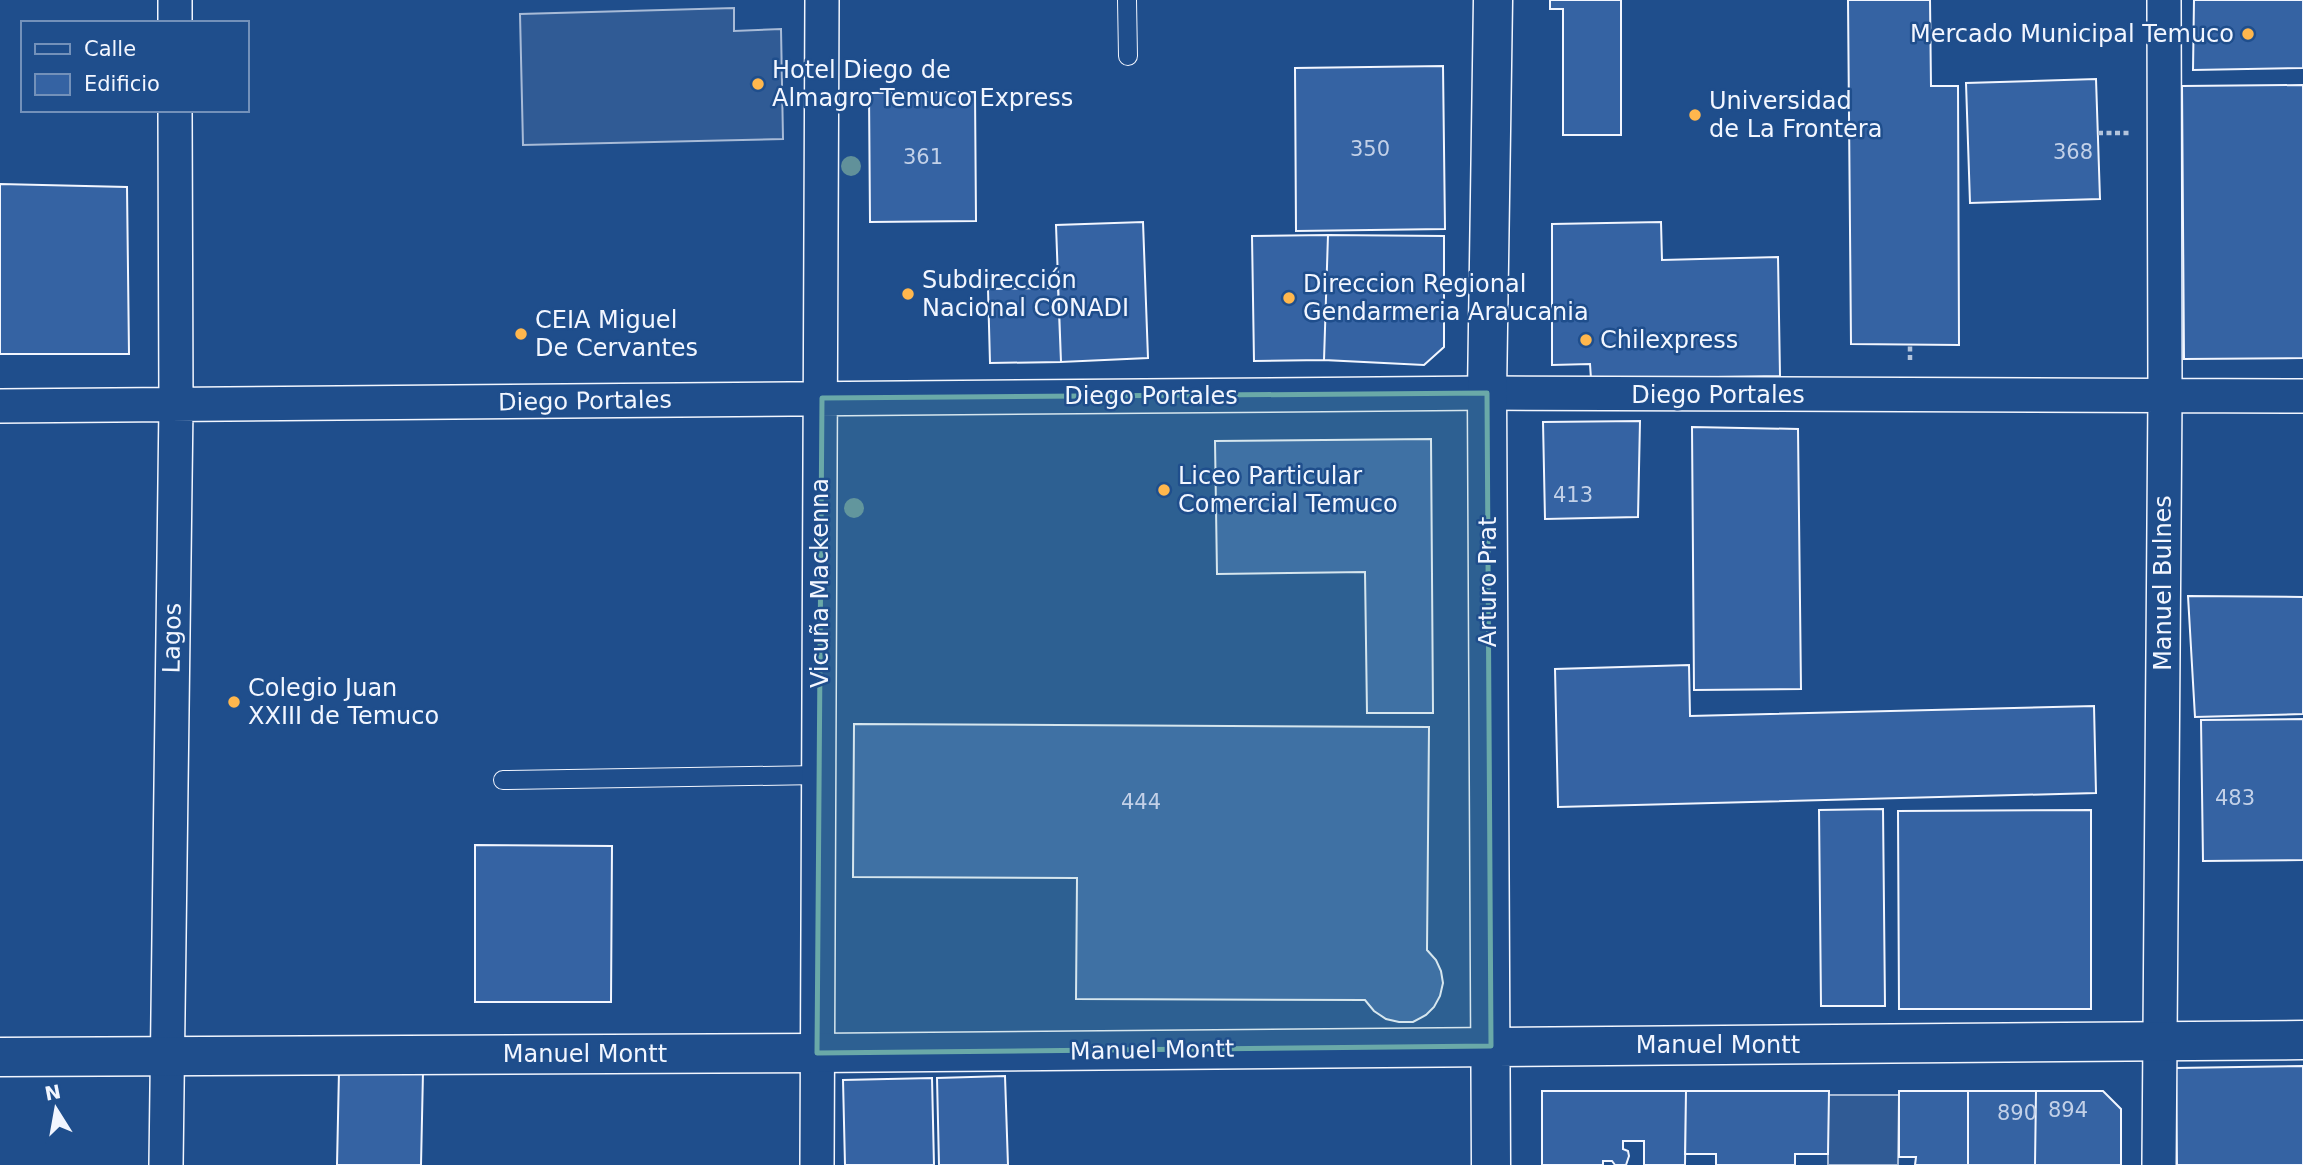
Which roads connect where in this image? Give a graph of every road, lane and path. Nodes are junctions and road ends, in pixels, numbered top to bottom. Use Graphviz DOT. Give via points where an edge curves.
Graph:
graph roads {
  1 [pos="175,0"];
  2 [pos="822,0"];
  3 [pos="1127,0"];
  4 [pos="1493,0"];
  5 [pos="2164,0"];
  6 [pos="175,21"];
  7 [pos="1128,56"];
  8 [pos="175,112"];
  9 [pos="1487,393"];
  10 [pos="2165,396"];
  11 [pos="2303,396"];
  12 [pos="822,398"];
  13 [pos="0,406"];
  14 [pos="176,406"];
  15 [pos="819,775"];
  16 [pos="503,780"];
  17 [pos="2303,1040"];
  18 [pos="2159,1041"];
  19 [pos="1491,1046"];
  20 [pos="817,1053"];
  21 [pos="166,1056"];
  22 [pos="0,1057"];
  23 [pos="166,1165"];
  24 [pos="817,1165"];
  25 [pos="1491,1165"];
  26 [pos="2159,1165"];
  1 -- 6 [label="street"];
  2 -- 12 [label="street, Vicuña Mackenna"];
  3 -- 7 [label="lane"];
  4 -- 9 [label="street, Arturo Prat"];
  5 -- 10 [label="street, Manuel Bulnes"];
  8 -- 14 [label="street, Lagos"];
  9 -- 10 [label="street, Diego Portales"];
  9 -- 12 [label="street, Diego Portales"];
  9 -- 19 [label="street, Arturo Prat"];
  10 -- 11 [label="street, Diego Portales"];
  10 -- 18 [label="street, Manuel Bulnes"];
  12 -- 14 [label="street, Diego Portales"];
  12 -- 15 [label="street, Vicuña Mackenna"];
  13 -- 14 [label="street, Diego Portales"];
  14 -- 21 [label="street, Lagos"];
  15 -- 16 [label="lane"];
  15 -- 20 [label="street, Vicuña Mackenna"];
  17 -- 18 [label="street, Manuel Montt"];
  18 -- 19 [label="street, Manuel Montt"];
  18 -- 26 [label="street, Manuel Bulnes"];
  19 -- 20 [label="street, Manuel Montt"];
  19 -- 25 [label="street, Arturo Prat"];
  20 -- 21 [label="street, Manuel Montt"];
  20 -- 24 [label="street, Vicuña Mackenna"];
  21 -- 22 [label="street, Manuel Montt"];
  21 -- 23 [label="street, Lagos"];
}
